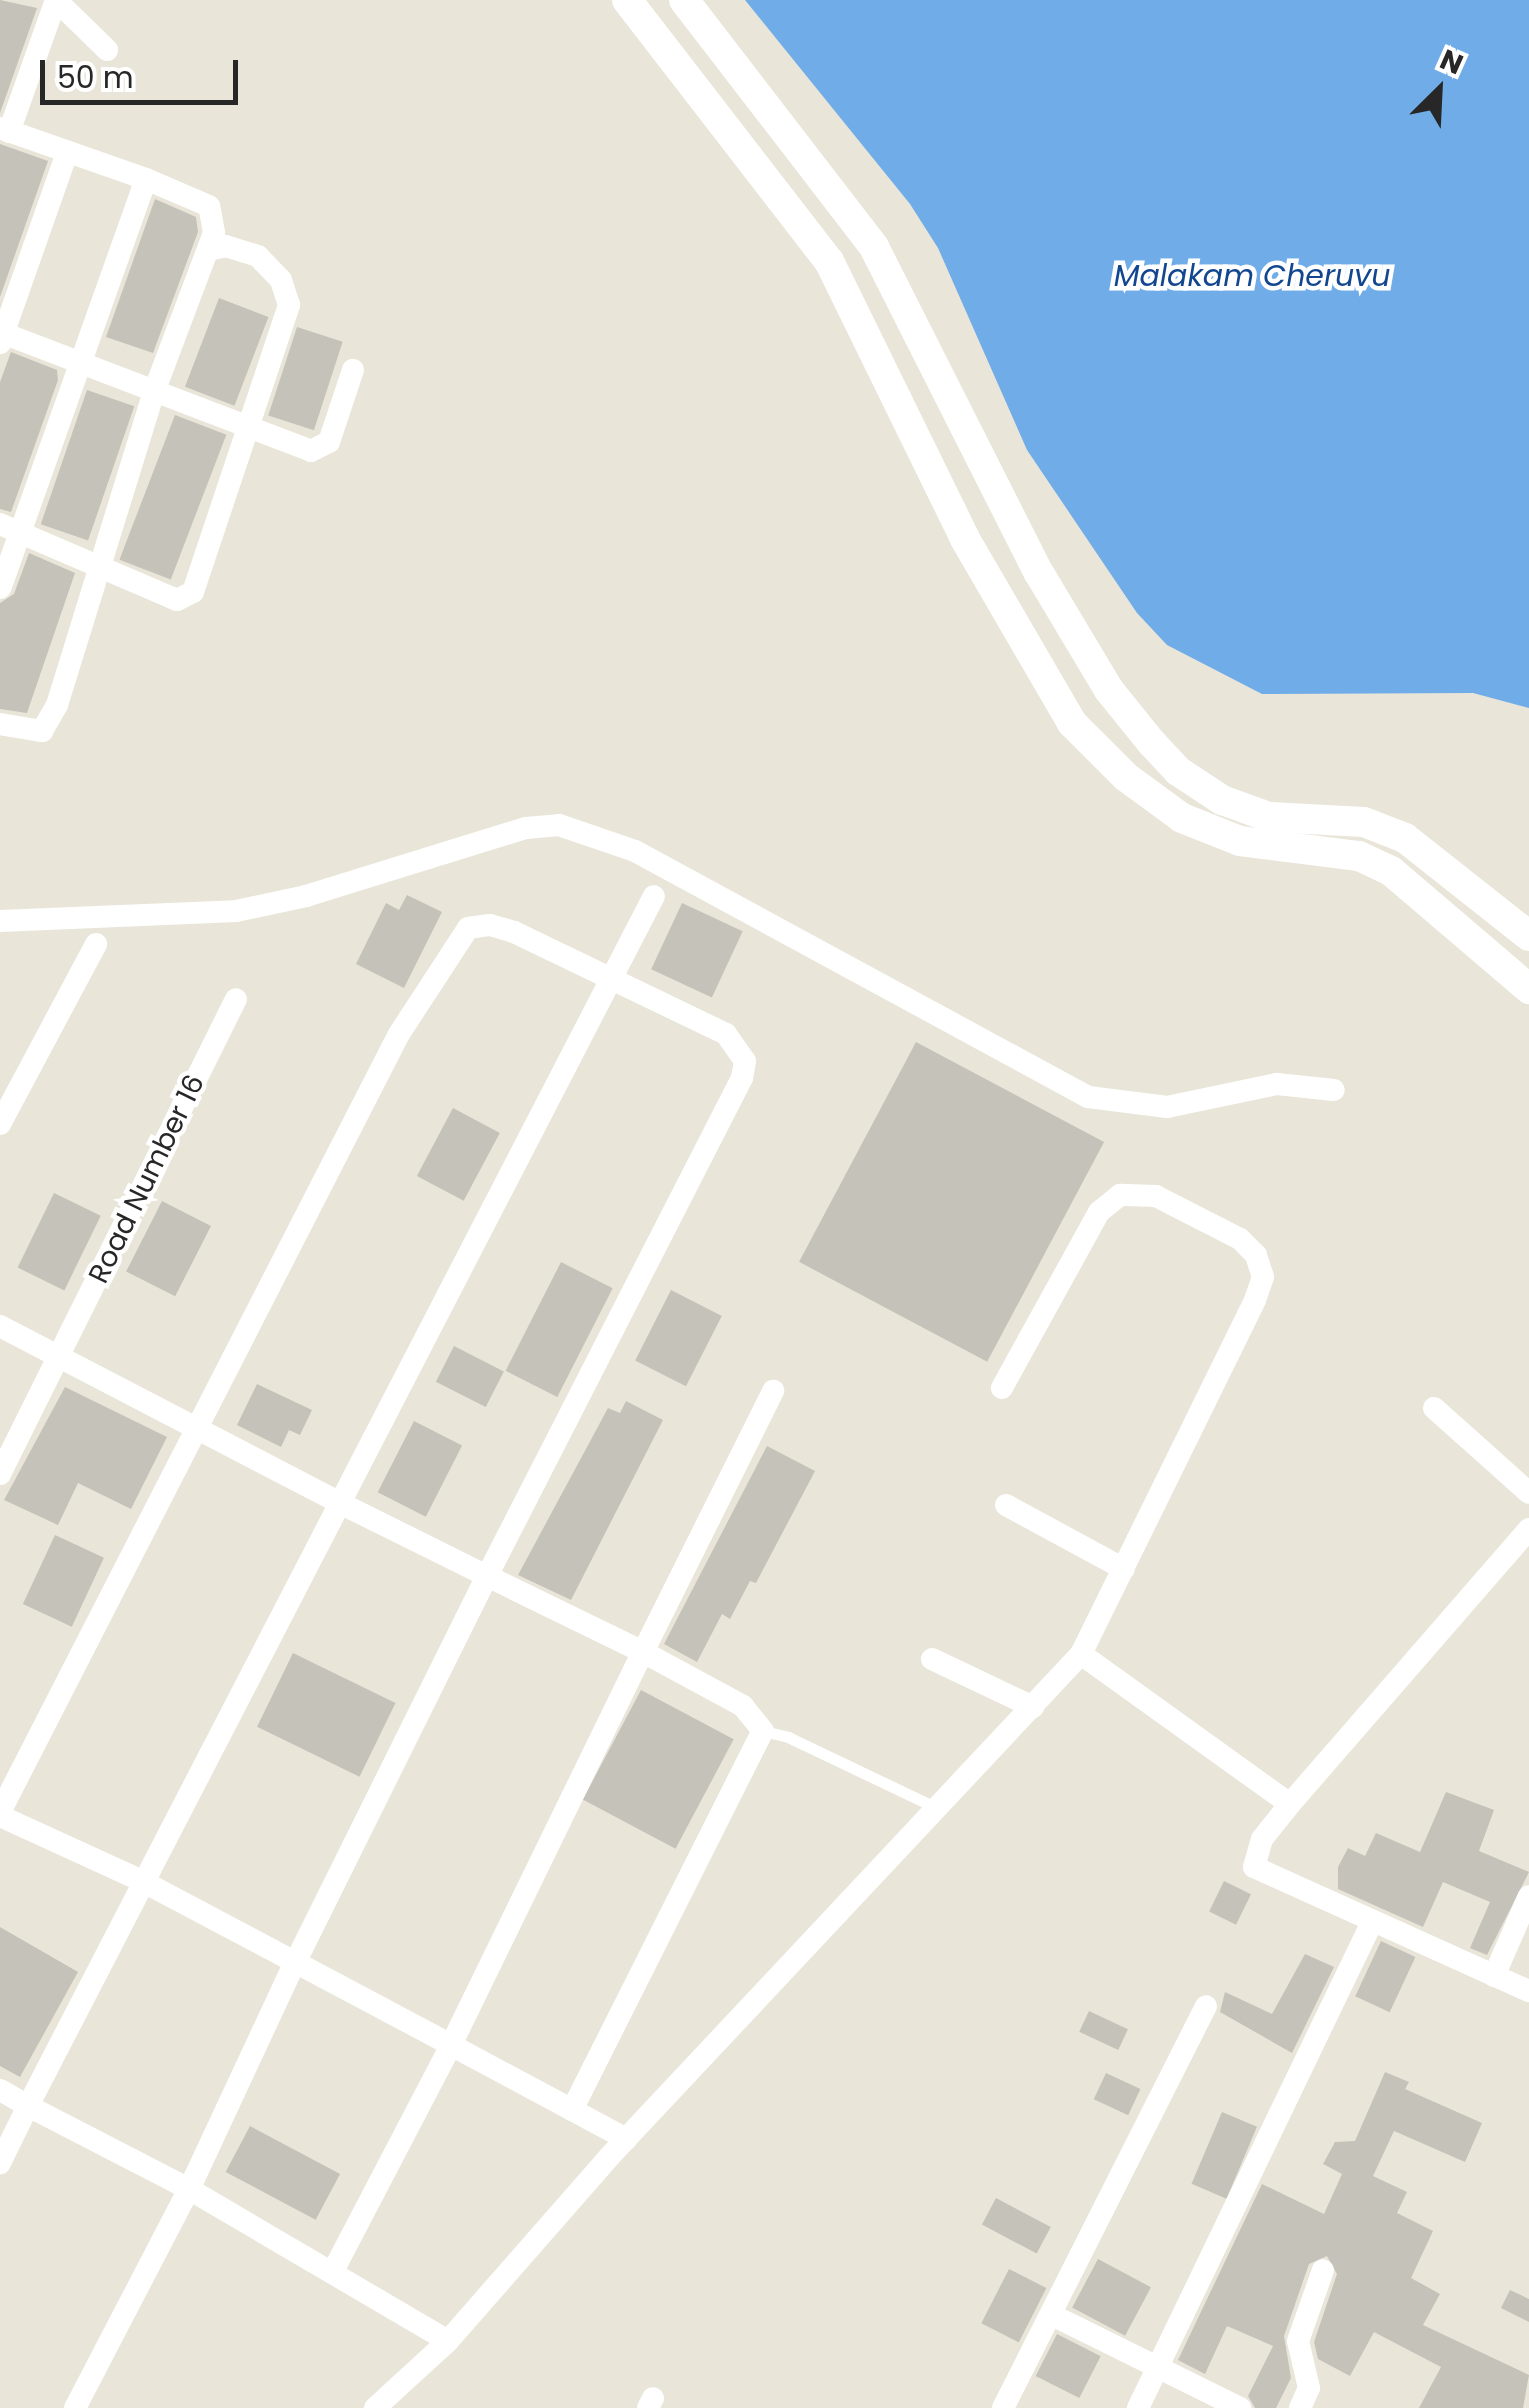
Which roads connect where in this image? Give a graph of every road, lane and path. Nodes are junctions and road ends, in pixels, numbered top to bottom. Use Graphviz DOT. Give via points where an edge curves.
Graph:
graph roads {
  1 [pos="627,0"];
  2 [pos="684,0"];
  3 [pos="57,1"];
  4 [pos="107,50"];
  5 [pos="5,130"];
  6 [pos="67,153"];
  7 [pos="146,180"];
  8 [pos="210,250"];
  9 [pos="1,336"];
  10 [pos="79,360"];
  11 [pos="353,370"];
  12 [pos="155,389"];
  13 [pos="245,428"];
  14 [pos="10,528"];
  15 [pos="98,570"];
  16 [pos="0,588"];
  17 [pos="0,724"];
  18 [pos="1222,800"];
  19 [pos="1207,828"];
  20 [pos="1406,838"];
  21 [pos="1391,871"];
  22 [pos="654,896"];
  23 [pos="0,921"];
  24 [pos="1529,936"];
  25 [pos="96,944"];
  26 [pos="612,978"];
  27 [pos="1529,988"];
  28 [pos="236,999"];
  29 [pos="1334,1090"];
  30 [pos="0,1124"];
  31 [pos="0,1326"];
  32 [pos="57,1358"];
  33 [pos="1002,1388"];
  34 [pos="773,1391"];
  35 [pos="1434,1408"];
  36 [pos="196,1431"];
  37 [pos="0,1474"];
  38 [pos="1529,1493"];
  39 [pos="340,1503"];
  40 [pos="1006,1505"];
  41 [pos="1529,1529"];
  42 [pos="1124,1569"];
  43 [pos="487,1576"];
  44 [pos="644,1652"];
  45 [pos="1081,1654"];
  46 [pos="932,1659"];
  47 [pos="1033,1706"];
  48 [pos="763,1731"];
  49 [pos="1290,1804"];
  50 [pos="937,1808"];
  51 [pos="0,1814"];
  52 [pos="140,1880"];
  53 [pos="1529,1896"];
  54 [pos="1372,1924"];
  55 [pos="295,1962"];
  56 [pos="1494,1976"];
  57 [pos="1529,1992"];
  58 [pos="1206,2006"];
  59 [pos="450,2044"];
  60 [pos="0,2090"];
  61 [pos="28,2106"];
  62 [pos="572,2110"];
  63 [pos="626,2139"];
  64 [pos="0,2163"];
  65 [pos="189,2188"];
  66 [pos="1323,2270"];
  67 [pos="333,2271"];
  68 [pos="1052,2315"];
  69 [pos="448,2341"];
  70 [pos="1155,2368"];
  71 [pos="75,2408"];
  72 [pos="375,2408"];
  73 [pos="1004,2408"];
  74 [pos="1138,2408"];
  75 [pos="1240,2408"];
  76 [pos="1300,2408"];
  1 -- 19 [label="street" via="830,261 965,539 1072,723 1126,777"];
  2 -- 18 [label="street" via="874,247 1039,573 1109,690 1178,771"];
  3 -- 4 [label="street"];
  3 -- 5 [label="street"];
  5 -- 6 [label="street"];
  6 -- 7 [label="street"];
  6 -- 9 [label="street"];
  7 -- 8 [label="street" via="209,206"];
  7 -- 10 [label="street"];
  8 -- 12 [label="street"];
  8 -- 13 [label="street" via="226,246 258,256 281,280 289,305"];
  9 -- 10 [label="street"];
  10 -- 12 [label="street"];
  10 -- 14 [label="street"];
  11 -- 13 [label="street" via="323,450 311,452"];
  12 -- 13 [label="street"];
  12 -- 15 [label="street"];
  13 -- 15 [label="street" via="193,592 177,600"];
  14 -- 15 [label="street"];
  14 -- 16 [label="street"];
  15 -- 17 [label="street" via="51,718 42,730"];
  18 -- 19 [label="street"];
  18 -- 20 [label="street" via="1269,817 1364,822"];
  19 -- 21 [label="street" via="1275,850 1359,856"];
  20 -- 21 [label="street"];
  20 -- 24 [label="street"];
  21 -- 27 [label="street"];
  22 -- 26 [label="street"];
  23 -- 29 [label="street" via="236,911 560,824 636,851 1088,1097 1167,1107 1277,1084"];
  25 -- 30 [label="street"];
  26 -- 36 [label="street" via="514,932 468,928 399,1034"];
  26 -- 39 [label="street"];
  26 -- 43 [label="street" via="726,1034 746,1062"];
  28 -- 32 [label="street, Road Number 16"];
  31 -- 32 [label="street"];
  32 -- 36 [label="street"];
  32 -- 37 [label="street, Road Number 16"];
  33 -- 42 [label="street" via="1099,1212 1120,1195 1156,1196 1240,1239 1256,1255 1262,1277 1255,1300"];
  34 -- 44 [label="street"];
  35 -- 38 [label="street"];
  36 -- 39 [label="street"];
  36 -- 51 [label="street"];
  39 -- 43 [label="street"];
  39 -- 52 [label="street"];
  40 -- 42 [label="street"];
  41 -- 49 [label="street"];
  42 -- 45 [label="street"];
  43 -- 44 [label="street"];
  43 -- 55 [label="street"];
  44 -- 48 [label="street" via="743,1706"];
  44 -- 59 [label="street"];
  45 -- 47 [label="street"];
  45 -- 49 [label="street"];
  46 -- 47 [label="street"];
  47 -- 50 [label="street"];
  48 -- 50 [label="lane" via="805,1744"];
  48 -- 62 [label="street"];
  49 -- 54 [label="street" via="1262,1839 1254,1868"];
  50 -- 63 [label="street"];
  51 -- 52 [label="street"];
  52 -- 55 [label="street"];
  52 -- 61 [label="street"];
  53 -- 56 [label="street"];
  54 -- 56 [label="street"];
  54 -- 70 [label="street"];
  55 -- 59 [label="street"];
  55 -- 65 [label="street"];
  56 -- 57 [label="street"];
  58 -- 68 [label="street"];
  59 -- 62 [label="street"];
  59 -- 67 [label="street"];
  60 -- 61 [label="street"];
  61 -- 64 [label="street"];
  61 -- 65 [label="street"];
  62 -- 63 [label="street"];
  63 -- 69 [label="street"];
  65 -- 67 [label="street"];
  65 -- 71 [label="street"];
  66 -- 76 [label="street" via="1298,2341 1309,2388"];
  67 -- 69 [label="street"];
  68 -- 70 [label="street"];
  68 -- 73 [label="street"];
  69 -- 72 [label="street"];
  70 -- 74 [label="street"];
  70 -- 75 [label="street"];
}
